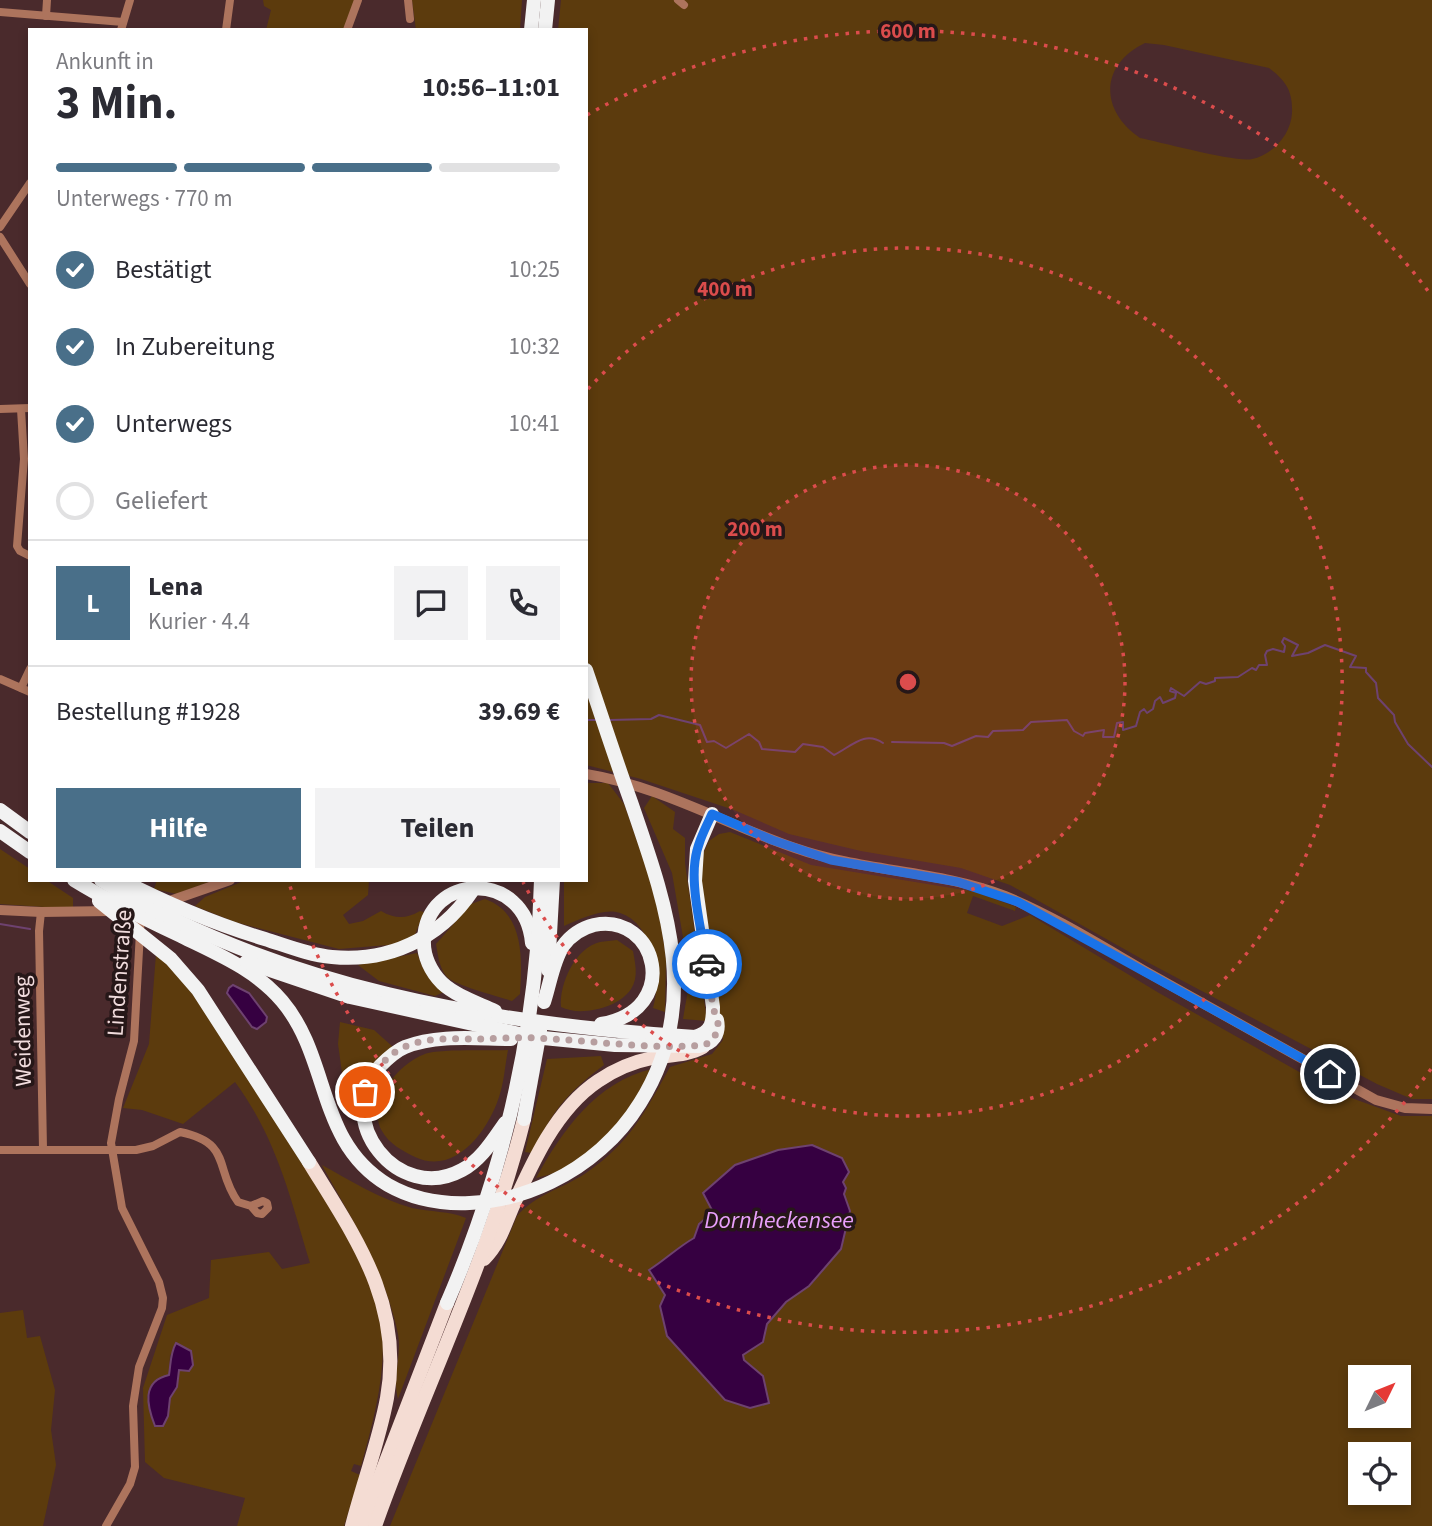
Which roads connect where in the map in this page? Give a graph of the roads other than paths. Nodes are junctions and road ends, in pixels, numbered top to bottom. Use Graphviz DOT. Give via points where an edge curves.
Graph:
graph roads {
  1 [pos="47,0"];
  2 [pos="130,0"];
  3 [pos="230,0"];
  4 [pos="358,0"];
  5 [pos="408,0"];
  6 [pos="534,0"];
  7 [pos="548,0"];
  8 [pos="0,12"];
  9 [pos="46,16"];
  10 [pos="410,19"];
  11 [pos="122,26"];
  12 [pos="226,28"];
  13 [pos="348,28"];
  14 [pos="531,28"];
  15 [pos="545,28"];
  16 [pos="28,186"];
  17 [pos="0,227"];
  18 [pos="0,237"];
  19 [pos="28,281"];
  20 [pos="0,409"];
  21 [pos="26,409"];
  22 [pos="28,555"];
  23 [pos="588,676"];
  24 [pos="0,679"];
  25 [pos="26,690"];
  26 [pos="588,774"];
  27 [pos="0,807"];
  28 [pos="712,814"];
  29 [pos="28,823"];
  30 [pos="28,830"];
  31 [pos="0,831"];
  32 [pos="28,851"];
  33 [pos="76,882"];
  34 [pos="78,882"];
  35 [pos="105,882"];
  36 [pos="124,882"];
  37 [pos="147,882"];
  38 [pos="224,882"];
  39 [pos="541,882"];
  40 [pos="553,882"];
  41 [pos="484,885"];
  42 [pos="0,910"];
  43 [pos="141,910"];
  44 [pos="41,912"];
  45 [pos="188,926"];
  46 [pos="211,950"];
  47 [pos="535,980"];
  48 [pos="538,1001"];
  49 [pos="713,1007"];
  50 [pos="509,1018"];
  51 [pos="586,1027"];
  52 [pos="533,1037"];
  53 [pos="655,1046"];
  54 [pos="676,1046"];
  55 [pos="1432,1109"];
  56 [pos="517,1118"];
  57 [pos="44,1149"];
  58 [pos="112,1149"];
  59 [pos="0,1150"];
  60 [pos="251,1206"];
  61 [pos="506,1208"];
  62 [pos="106,1526"];
  63 [pos="352,1526"];
  64 [pos="361,1526"];
  65 [pos="375,1526"];
  1 -- 9 [label="street"];
  2 -- 11 [label="street"];
  3 -- 12 [label="street"];
  4 -- 13 [label="street"];
  5 -- 10 [label="street"];
  6 -- 14 [label="highway"];
  7 -- 15 [label="highway"];
  8 -- 9 [label="street"];
  9 -- 11 [label="street"];
  16 -- 17 [label="street"];
  18 -- 19 [label="street"];
  20 -- 21 [label="street"];
  21 -- 22 [label="street" via="17,546"];
  23 -- 46 [label="highway" via="660,889 674,950 674,998 669,1038 647,1092 612,1139 579,1166 528,1191 495,1200 453,1203 404,1192 372,1174 334,1124 310,1046 289,1010 263,982"];
  24 -- 25 [label="street"];
  26 -- 28 [label="street" via="646,788"];
  27 -- 29 [label="highway"];
  27 -- 30 [label="highway"];
  28 -- 49 [label="highway" via="698,849 695,881"];
  28 -- 55 [label="street" via="831,860 958,882 1018,902 1376,1100"];
  31 -- 32 [label="highway"];
  33 -- 63 [label="highway" via="171,959 198,990 371,1266 385,1310 390,1368 380,1432"];
  34 -- 45 [label="highway"];
  35 -- 45 [label="highway"];
  36 -- 45 [label="highway"];
  37 -- 43 [label="street, Lindenstraße"];
  38 -- 43 [label="street"];
  39 -- 47 [label="highway"];
  40 -- 48 [label="highway"];
  41 -- 45 [label="highway" via="434,932 416,943 374,956 329,957"];
  41 -- 47 [label="highway" via="513,901 527,919"];
  41 -- 50 [label="highway" via="451,895 439,904 427,922 424,951 432,971 446,986"];
  42 -- 44 [label="street"];
  43 -- 44 [label="street"];
  43 -- 58 [label="street, Lindenstraße" via="134,1041"];
  44 -- 57 [label="street, Weidenweg"];
  45 -- 46 [label="highway"];
  45 -- 50 [label="highway" via="305,972 380,993"];
  46 -- 52 [label="highway" via="350,997"];
  47 -- 48 [label="highway"];
  48 -- 51 [label="highway" via="564,944 574,934 600,924 628,930 640,939 651,958 649,994 630,1015"];
  48 -- 56 [label="highway"];
  49 -- 54 [label="highway" via="707,1031"];
  49 -- 54 [label="highway" via="719,1027 710,1042"];
  50 -- 51 [label="highway"];
  51 -- 53 [label="highway"];
  52 -- 53 [label="highway"];
  52 -- 56 [label="highway" via="420,1042 389,1057 365,1092 366,1128 379,1154 395,1167 425,1178 464,1170"];
  53 -- 54 [label="highway"];
  53 -- 61 [label="highway" via="578,1097"];
  56 -- 61 [label="highway"];
  56 -- 64 [label="highway"];
  57 -- 58 [label="street"];
  57 -- 59 [label="street"];
  58 -- 60 [label="street" via="147,1148 180,1132 198,1135 217,1153 234,1198"];
  58 -- 62 [label="street, Lindenstraße" via="122,1208 152,1265 163,1298 139,1367 133,1406 135,1466"];
  61 -- 65 [label="highway" via="495,1248 479,1263"];
}
